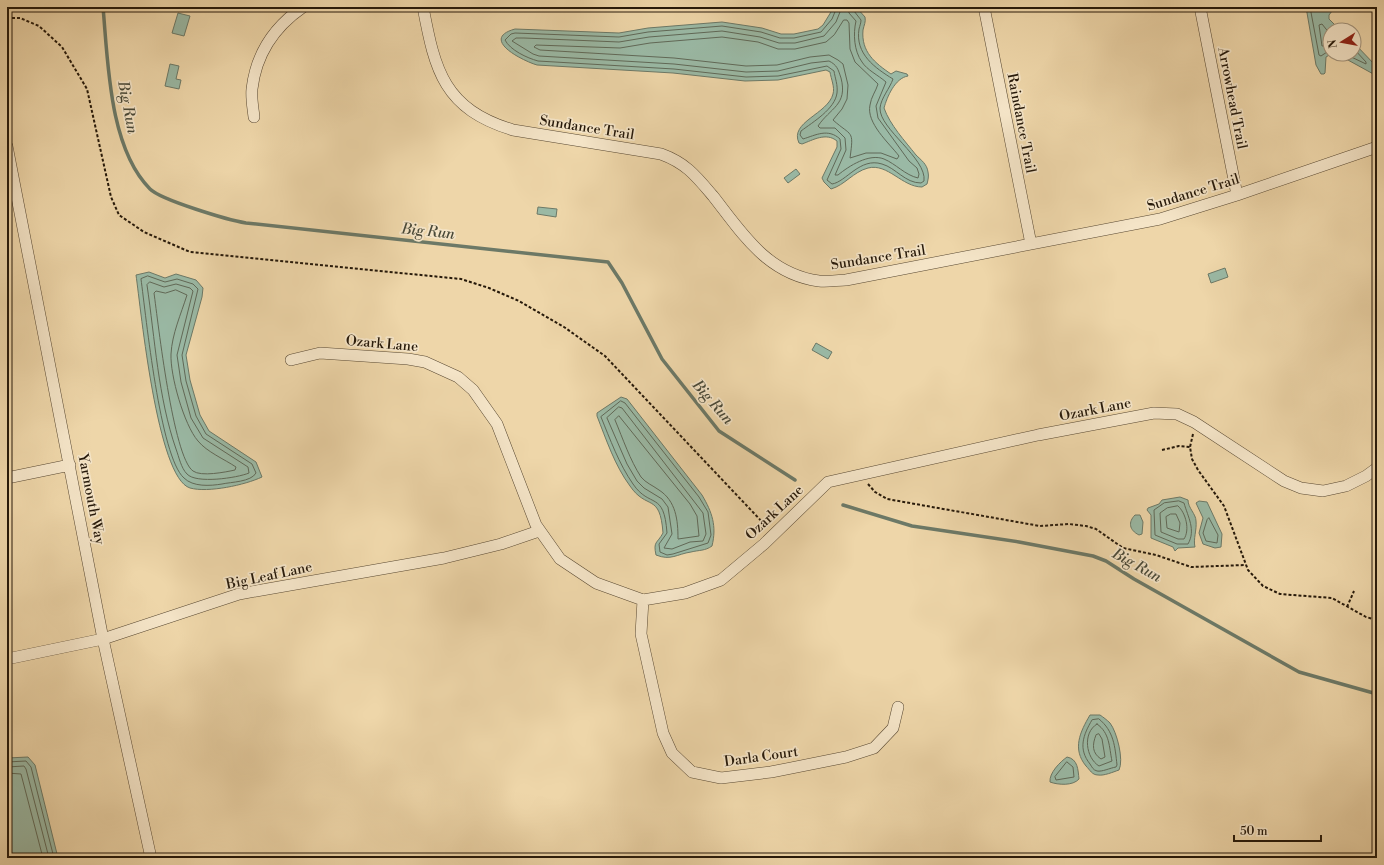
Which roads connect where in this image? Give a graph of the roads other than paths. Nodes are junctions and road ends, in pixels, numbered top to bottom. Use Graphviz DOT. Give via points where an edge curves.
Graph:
graph roads {
  1 [pos="303,7"];
  2 [pos="423,7"];
  3 [pos="984,7"];
  4 [pos="1200,7"];
  5 [pos="254,117"];
  6 [pos="7,146"];
  7 [pos="1377,147"];
  8 [pos="10,177"];
  9 [pos="1237,195"];
  10 [pos="1031,244"];
  11 [pos="291,360"];
  12 [pos="70,465"];
  13 [pos="1377,468"];
  14 [pos="7,478"];
  15 [pos="539,531"];
  16 [pos="643,600"];
  17 [pos="104,639"];
  18 [pos="7,659"];
  19 [pos="898,707"];
  20 [pos="151,858"];
  1 -- 5 [label="street" via="289,16 271,36 257,64 252,90"];
  2 -- 10 [label="street, Sundance Trail" via="437,68 448,87 465,107 492,124 513,130 662,154 678,160 695,174 758,252 779,268 794,274 819,281 846,280"];
  3 -- 10 [label="street, Raindance Trail"];
  4 -- 9 [label="street, Arrowhead Trail"];
  6 -- 8 [label="street, Yarmouth Way"];
  7 -- 9 [label="street, Sundance Trail"];
  8 -- 12 [label="street, Yarmouth Way"];
  9 -- 10 [label="street, Sundance Trail" via="1160,219"];
  11 -- 15 [label="street, Ozark Lane" via="320,352 408,359 425,362 458,377 473,390 497,424"];
  12 -- 14 [label="street"];
  12 -- 17 [label="street, Yarmouth Way"];
  13 -- 16 [label="street, Ozark Lane" via="1346,486 1323,491 1302,488 1284,481 1198,424 1177,414 1154,413 1038,435 828,482 721,580 685,593"];
  15 -- 16 [label="street, Ozark Lane" via="560,559 596,583"];
  15 -- 17 [label="street, Big Leaf Lane" via="501,544 444,558 239,594"];
  16 -- 19 [label="street, Darla Court" via="640,634 663,733 672,753 692,772 721,778 771,772 846,757 874,748 893,728"];
  17 -- 18 [label="street, Big Leaf Lane"];
  17 -- 20 [label="street, Yarmouth Way"];
}
